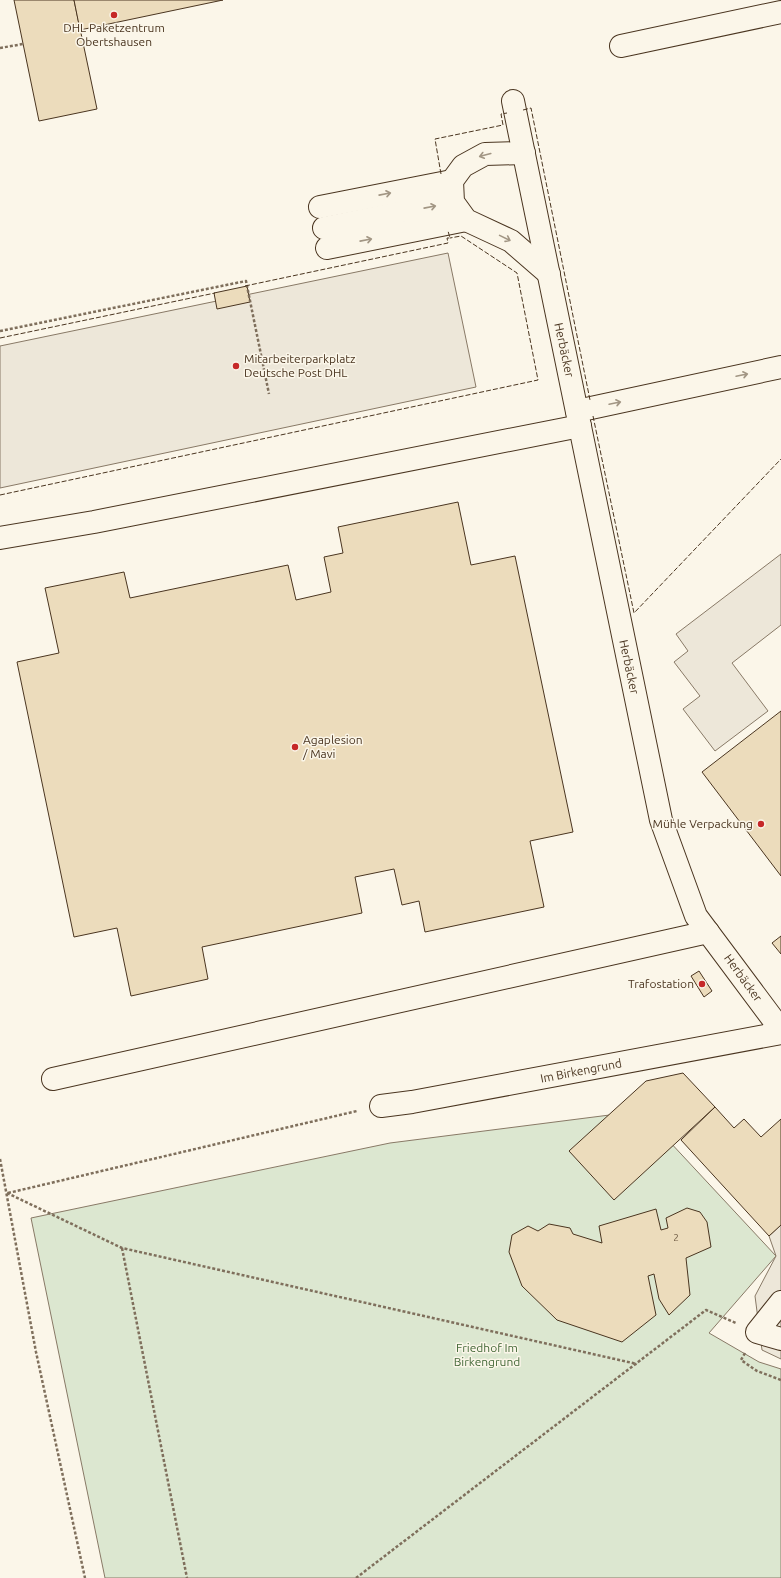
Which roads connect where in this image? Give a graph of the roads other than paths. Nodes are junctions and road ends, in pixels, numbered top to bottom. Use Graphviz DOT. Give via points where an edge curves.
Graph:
graph roads {
  1 [pos="781,12"];
  2 [pos="621,46"];
  3 [pos="513,101"];
  4 [pos="524,153"];
  5 [pos="452,192"];
  6 [pos="320,207"];
  7 [pos="466,220"];
  8 [pos="549,274"];
  9 [pos="781,367"];
  10 [pos="578,418"];
  11 [pos="0,538"];
  12 [pos="708,932"];
  13 [pos="781,1032"];
  14 [pos="54,1079"];
  15 [pos="381,1106"];
  16 [pos="781,1302"];
  17 [pos="781,1339"];
  1 -- 2 [label="street"];
  3 -- 4 [label="street, Herbäcker"];
  4 -- 5 [label="street, one-way" via="485,154 463,166"];
  4 -- 8 [label="street, Herbäcker"];
  6 -- 5 [label="street, one-way"];
  5 -- 7 [label="street"];
  5 -- 7 [label="street" via="325,238"];
  7 -- 8 [label="street, one-way" via="511,241"];
  8 -- 10 [label="street, Herbäcker"];
  10 -- 9 [label="street, one-way"];
  10 -- 11 [label="street" via="94,522"];
  10 -- 12 [label="street, Herbäcker" via="661,820 696,916"];
  12 -- 13 [label="street, Herbäcker"];
  12 -- 14 [label="street"];
  13 -- 15 [label="street, Im Birkengrund" via="420,1101"];
  16 -- 17 [label="street" via="757,1332"];
}
